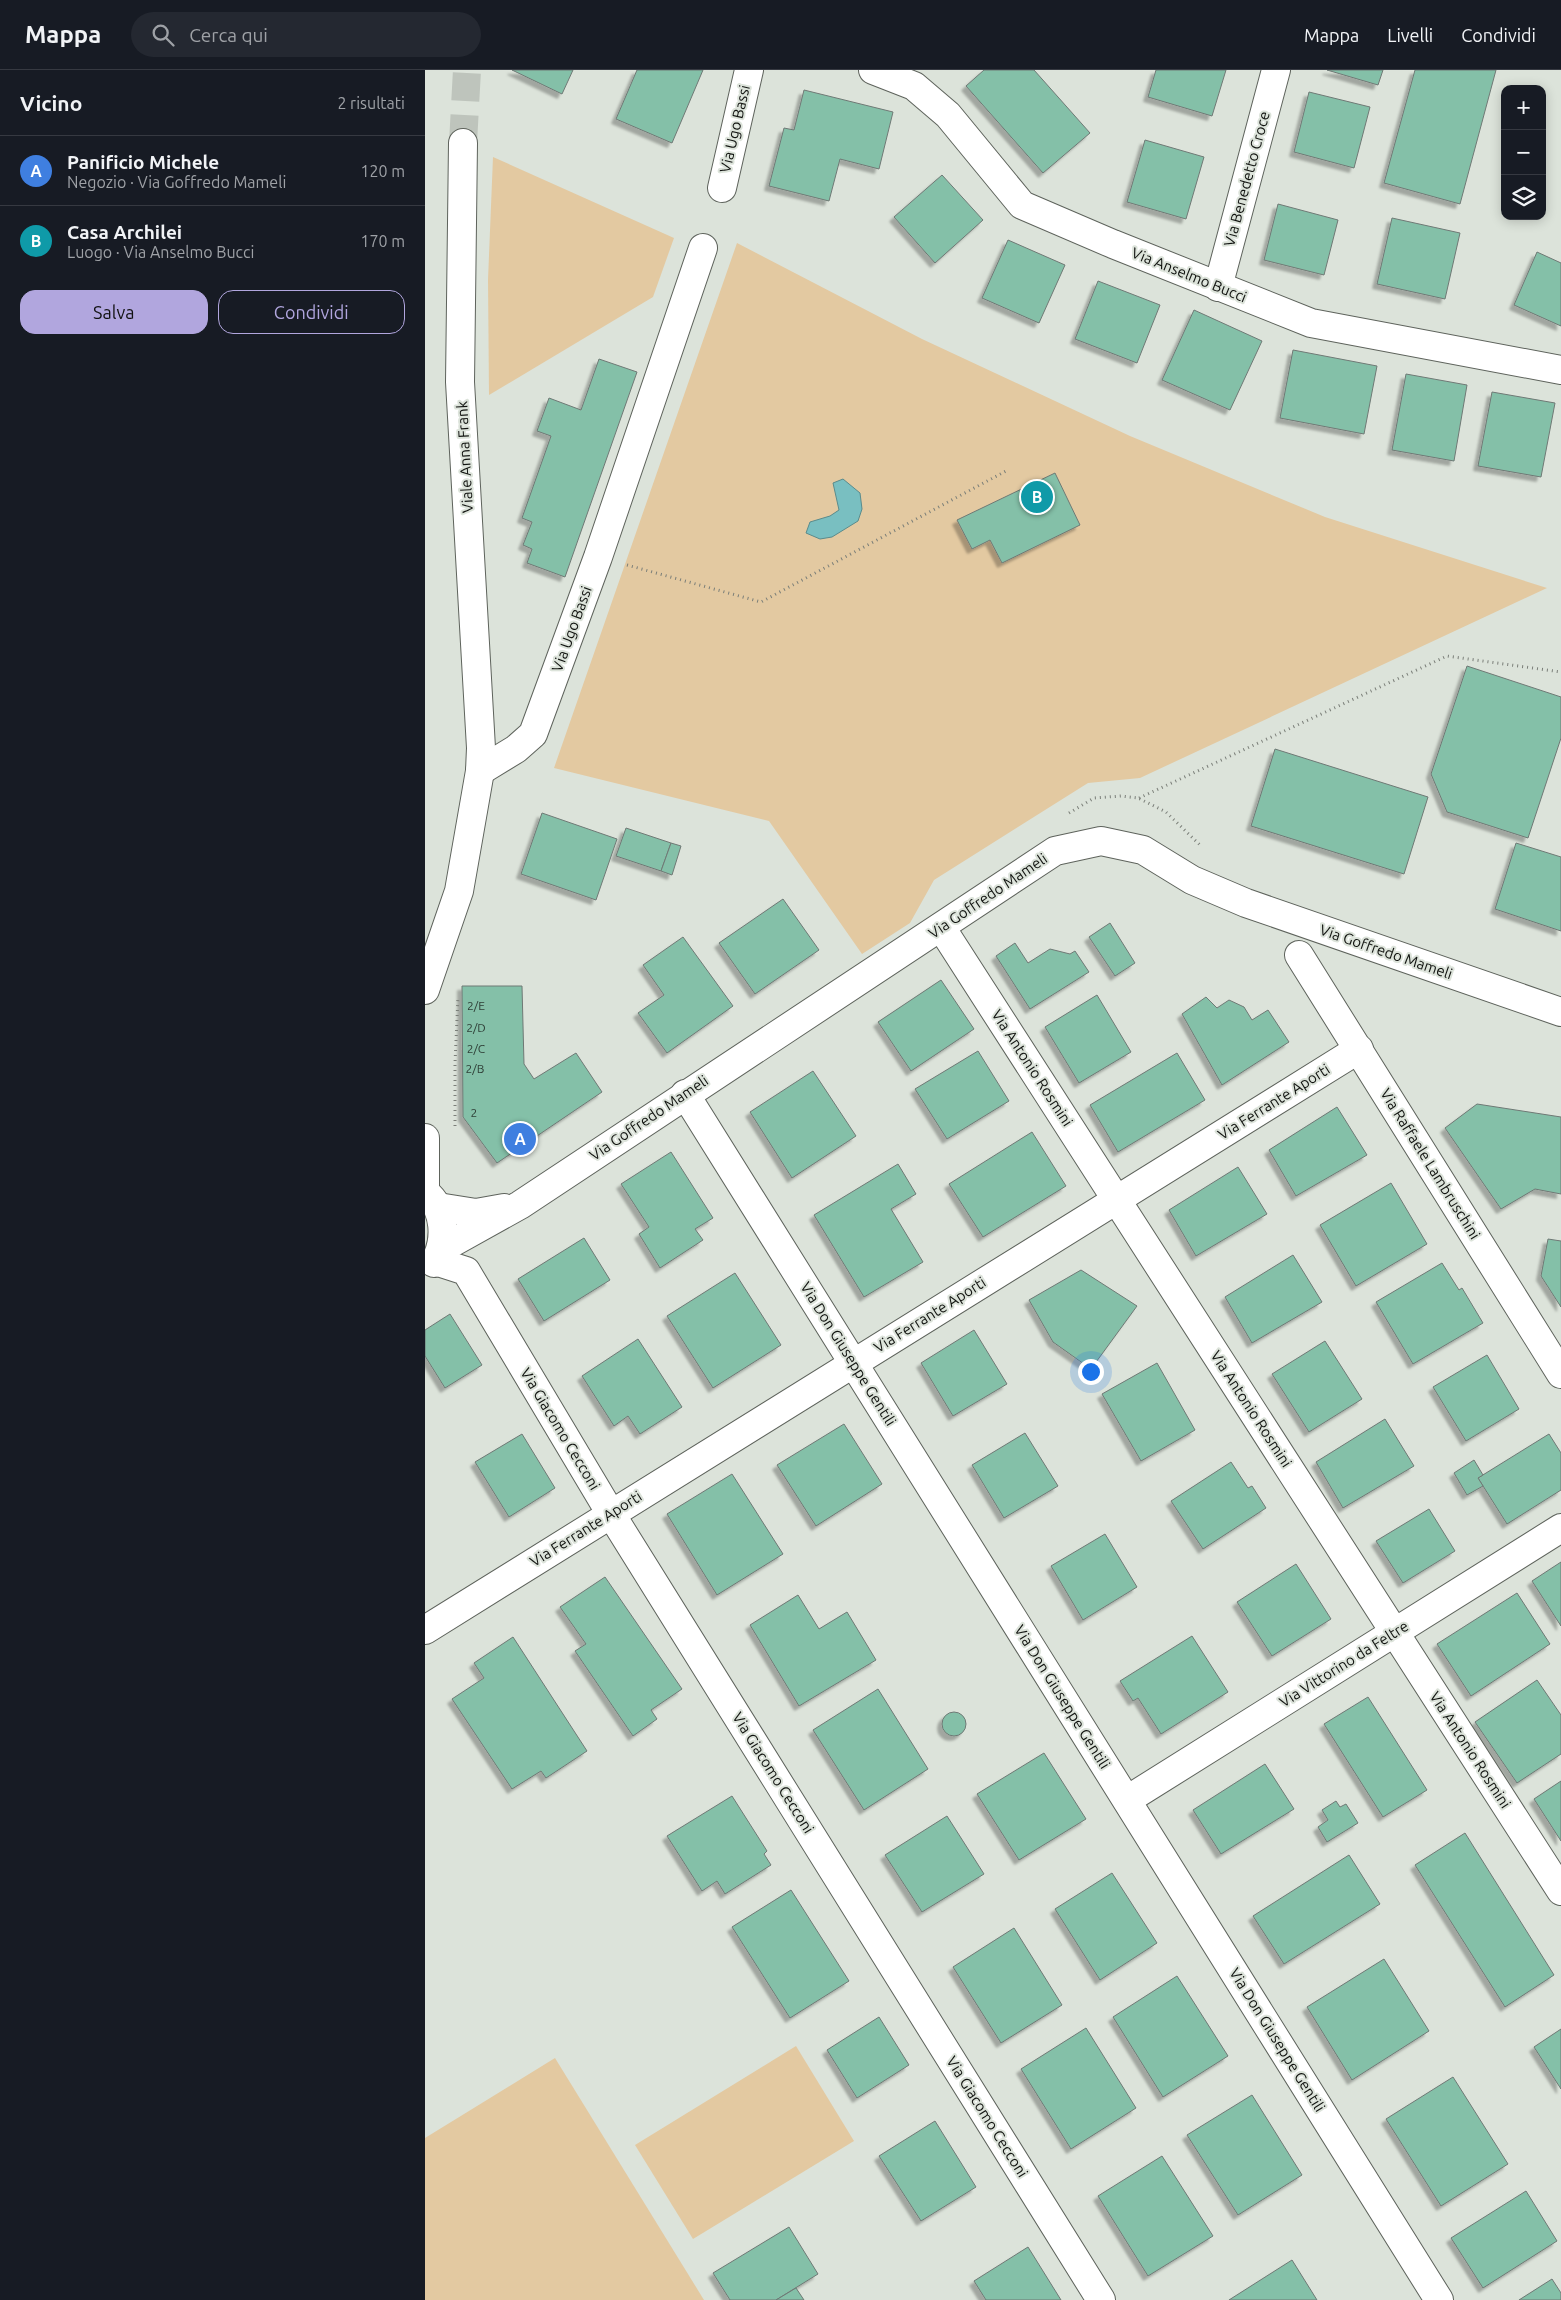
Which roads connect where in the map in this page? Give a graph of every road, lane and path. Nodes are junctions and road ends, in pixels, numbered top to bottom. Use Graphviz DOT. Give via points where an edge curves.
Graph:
graph roads {
  1 [pos="749,70"];
  2 [pos="873,70"];
  3 [pos="1276,70"];
  4 [pos="463,143"];
  5 [pos="722,188"];
  6 [pos="703,248"];
  7 [pos="1218,287"];
  8 [pos="1561,370"];
  9 [pos="1006,471"];
  10 [pos="598,557"];
  11 [pos="1561,672"];
  12 [pos="480,771"];
  13 [pos="1138,798"];
  14 [pos="941,927"];
  15 [pos="1299,954"];
  16 [pos="425,990"];
  17 [pos="459,996"];
  18 [pos="1561,1012"];
  19 [pos="1359,1049"];
  20 [pos="685,1094"];
  21 [pos="455,1128"];
  22 [pos="425,1138"];
  23 [pos="429,1197"];
  24 [pos="1117,1199"];
  25 [pos="520,1205"];
  26 [pos="434,1261"];
  27 [pos="853,1363"];
  28 [pos="1561,1374"];
  29 [pos="611,1514"];
  30 [pos="1561,1528"];
  31 [pos="425,1630"];
  32 [pos="1395,1632"];
  33 [pos="1127,1800"];
  34 [pos="1561,1891"];
  35 [pos="1101,2300"];
  36 [pos="1439,2300"];
  1 -- 5 [label="street, Via Ugo Bassi"];
  2 -- 7 [label="street, Via Anselmo Bucci" via="914,86 948,114 1022,205"];
  3 -- 7 [label="street, Via Benedetto Croce"];
  4 -- 12 [label="street, Viale Anna Frank" via="460,382"];
  6 -- 10 [label="street, Via Ugo Bassi"];
  7 -- 8 [label="street, Via Anselmo Bucci" via="1311,323"];
  9 -- 10 [label="path" via="761,602"];
  10 -- 12 [label="street, Via Ugo Bassi" via="533,734 517,749"];
  11 -- 13 [label="path" via="1447,656"];
  12 -- 16 [label="street" via="459,891"];
  14 -- 18 [label="street, Via Goffredo Mameli" via="1055,851 1101,841 1143,850 1192,880 1247,903"];
  14 -- 20 [label="street, Via Goffredo Mameli"];
  14 -- 24 [label="street, Via Antonio Rosmini"];
  15 -- 19 [label="street, Via Raffaele Lambruschini"];
  17 -- 21 [label="path"];
  19 -- 24 [label="street, Via Ferrante Aporti"];
  19 -- 28 [label="street, Via Raffaele Lambruschini"];
  20 -- 25 [label="street, Via Goffredo Mameli"];
  20 -- 27 [label="street, Via Don Giuseppe Gentili"];
  22 -- 23 [label="street"];
  23 -- 25 [label="street, Via Goffredo Mameli" via="476,1213"];
  23 -- 26 [label="street" via="443,1228"];
  24 -- 27 [label="street, Via Ferrante Aporti"];
  24 -- 32 [label="street, Via Antonio Rosmini"];
  25 -- 26 [label="street, Via Goffredo Mameli"];
  26 -- 29 [label="street, Via Giacomo Cecconi" via="465,1270"];
  27 -- 29 [label="street, Via Ferrante Aporti"];
  27 -- 33 [label="street, Via Don Giuseppe Gentili"];
  29 -- 31 [label="street, Via Ferrante Aporti"];
  29 -- 35 [label="street, Via Giacomo Cecconi"];
  30 -- 32 [label="street, Via Vittorino da Feltre"];
  32 -- 33 [label="street, Via Vittorino da Feltre"];
  32 -- 34 [label="street, Via Antonio Rosmini"];
  33 -- 36 [label="street, Via Don Giuseppe Gentili"];
}
